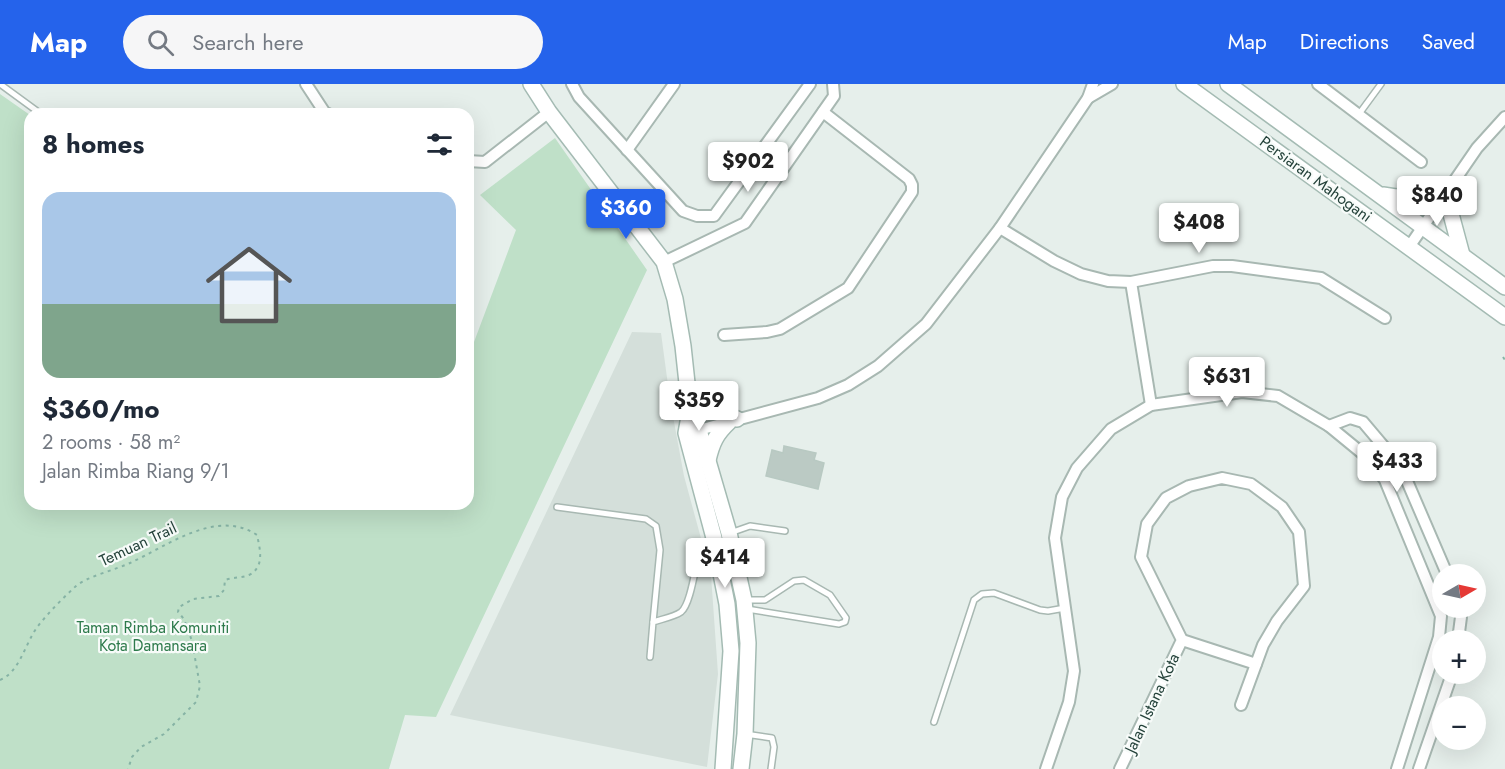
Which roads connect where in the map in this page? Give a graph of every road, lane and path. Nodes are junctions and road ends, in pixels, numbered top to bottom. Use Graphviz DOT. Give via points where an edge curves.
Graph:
graph roads {
  1 [pos="0,84"];
  2 [pos="306,84"];
  3 [pos="531,84"];
  4 [pos="572,84"];
  5 [pos="674,84"];
  6 [pos="810,84"];
  7 [pos="833,84"];
  8 [pos="1093,84"];
  9 [pos="1112,84"];
  10 [pos="1184,84"];
  11 [pos="1228,84"];
  12 [pos="1318,84"];
  13 [pos="1381,84"];
  14 [pos="1088,99"];
  15 [pos="33,108"];
  16 [pos="322,108"];
  17 [pos="549,112"];
  18 [pos="823,112"];
  19 [pos="1359,115"];
  20 [pos="1505,117"];
  21 [pos="627,150"];
  22 [pos="474,161"];
  23 [pos="1421,162"];
  24 [pos="1447,192"];
  25 [pos="1378,194"];
  26 [pos="1424,227"];
  27 [pos="1000,228"];
  28 [pos="1409,247"];
  29 [pos="1462,255"];
  30 [pos="664,262"];
  31 [pos="1131,282"];
  32 [pos="1505,287"];
  33 [pos="1505,317"];
  34 [pos="1385,318"];
  35 [pos="724,335"];
  36 [pos="688,391"];
  37 [pos="1151,405"];
  38 [pos="733,421"];
  39 [pos="1329,426"];
  40 [pos="692,431"];
  41 [pos="708,462"];
  42 [pos="556,507"];
  43 [pos="785,531"];
  44 [pos="729,533"];
  45 [pos="714,538"];
  46 [pos="1443,564"];
  47 [pos="745,605"];
  48 [pos="1066,608"];
  49 [pos="654,622"];
  50 [pos="1182,640"];
  51 [pos="650,657"];
  52 [pos="1256,664"];
  53 [pos="0,680"];
  54 [pos="1449,684"];
  55 [pos="1241,705"];
  56 [pos="934,722"];
  57 [pos="727,733"];
  58 [pos="745,734"];
  59 [pos="128,769"];
  60 [pos="723,769"];
  61 [pos="741,769"];
  62 [pos="771,769"];
  63 [pos="1046,769"];
  64 [pos="1120,769"];
  65 [pos="1397,769"];
  66 [pos="1419,769"];
  1 -- 15 [label="lane"];
  2 -- 16 [label="street"];
  3 -- 17 [label="street"];
  4 -- 21 [label="street"];
  5 -- 21 [label="street"];
  6 -- 21 [label="street" via="714,216 683,211"];
  7 -- 18 [label="street" via="834,96"];
  8 -- 14 [label="street"];
  9 -- 14 [label="street"];
  10 -- 28 [label="street, Persiaran Mahogani"];
  11 -- 25 [label="street, Persiaran Mahogani"];
  12 -- 19 [label="street"];
  13 -- 19 [label="lane"];
  14 -- 27 [label="street"];
  17 -- 22 [label="street" via="485,162"];
  17 -- 30 [label="street"];
  18 -- 30 [label="street" via="745,223"];
  18 -- 35 [label="street" via="909,178 912,192 848,288 780,329"];
  19 -- 23 [label="street"];
  20 -- 24 [label="street" via="1477,148"];
  24 -- 25 [label="street" via="1413,198"];
  24 -- 26 [label="street"];
  24 -- 29 [label="street"];
  25 -- 26 [label="street, Persiaran Mahogani"];
  26 -- 28 [label="street"];
  26 -- 29 [label="street, Persiaran Mahogani"];
  27 -- 31 [label="street" via="1081,274 1108,282"];
  27 -- 38 [label="street" via="926,324 878,366 818,398"];
  28 -- 33 [label="street, Persiaran Mahogani"];
  29 -- 32 [label="street, Persiaran Mahogani"];
  30 -- 36 [label="street" via="675,299"];
  31 -- 34 [label="street" via="1214,266 1321,278"];
  31 -- 37 [label="street"];
  36 -- 38 [label="street" via="708,408"];
  36 -- 40 [label="street"];
  37 -- 39 [label="street" via="1242,392 1278,396"];
  37 -- 48 [label="street" via="1111,429 1077,468 1062,497 1055,538"];
  38 -- 40 [label="street"];
  38 -- 41 [label="street" via="717,434"];
  39 -- 46 [label="street" via="1350,418 1363,422 1401,467"];
  39 -- 65 [label="street" via="1368,458 1385,480 1441,616 1439,637"];
  40 -- 41 [label="street"];
  40 -- 45 [label="street"];
  41 -- 44 [label="street"];
  42 -- 49 [label="lane" via="646,519 656,526 660,550"];
  43 -- 44 [label="lane" via="750,526"];
  44 -- 45 [label="lane"];
  44 -- 47 [label="street"];
  45 -- 49 [label="lane" via="702,543 682,611"];
  45 -- 57 [label="street" via="730,639"];
  47 -- 47 [label="lane" via="839,624 846,618 830,595 804,580 794,581 765,600"];
  47 -- 58 [label="street"];
  48 -- 56 [label="lane" via="1040,610 994,593 982,594 974,600"];
  48 -- 63 [label="street" via="1074,671 1069,702"];
  49 -- 51 [label="lane"];
  50 -- 52 [label="street"];
  50 -- 52 [label="street, Jalan Istana Kota" via="1141,557 1147,524 1166,498 1189,486 1222,478 1251,484 1282,507 1299,532 1304,586 1277,621"];
  50 -- 64 [label="street, Jalan Istana Kota"];
  52 -- 55 [label="street, Jalan Istana Kota"];
  53 -- 59 [label="path, Temuan Trail" via="10,677 38,627 78,584 182,536 219,526 247,528 257,535 261,554 257,569 248,576 225,580 219,596 193,599 179,607 192,641 200,686 196,702 164,734 141,747"];
  54 -- 66 [label="street"];
  57 -- 58 [label="street"];
  57 -- 60 [label="street"];
  58 -- 61 [label="street"];
  58 -- 62 [label="lane" via="772,738"];
}
